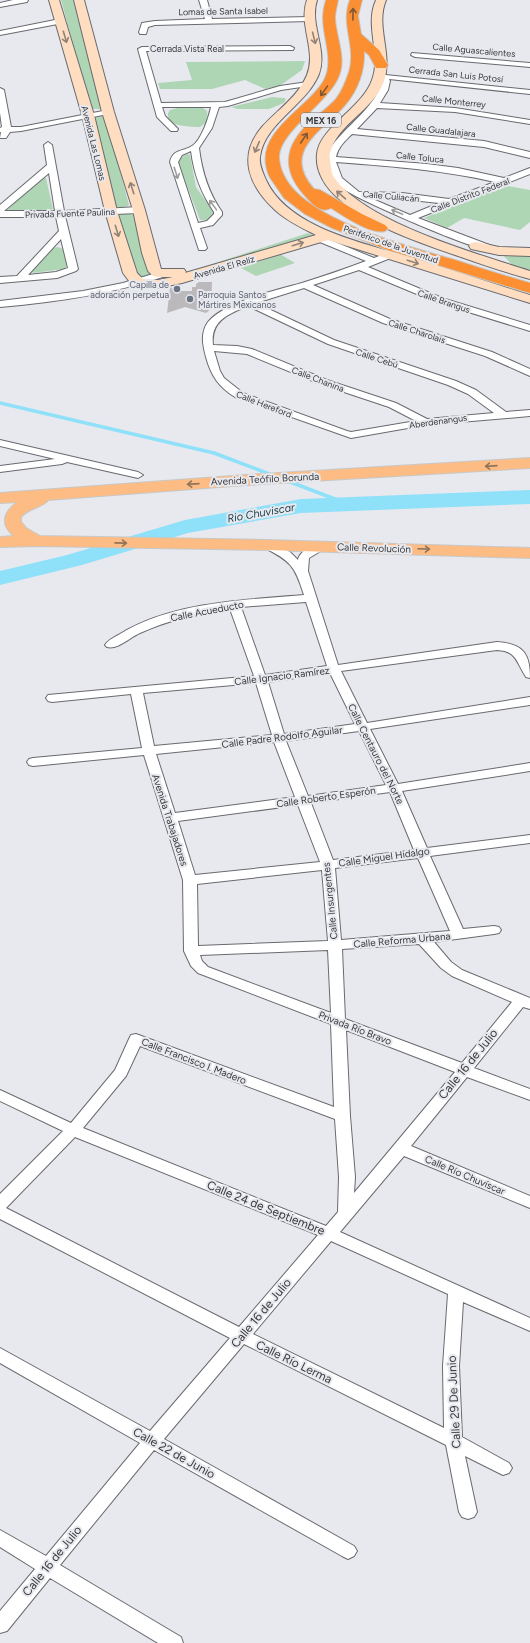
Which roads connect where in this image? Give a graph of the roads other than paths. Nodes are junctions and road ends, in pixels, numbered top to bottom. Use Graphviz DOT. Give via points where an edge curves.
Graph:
graph roads {
  1 [pos="24,0"];
  2 [pos="54,0"];
  3 [pos="79,0"];
  4 [pos="203,0"];
  5 [pos="312,0"];
  6 [pos="332,0"];
  7 [pos="356,0"];
  8 [pos="381,0"];
  9 [pos="0,5"];
  10 [pos="309,19"];
  11 [pos="60,21"];
  12 [pos="209,21"];
  13 [pos="143,32"];
  14 [pos="0,33"];
  15 [pos="355,36"];
  16 [pos="290,48"];
  17 [pos="415,55"];
  18 [pos="530,66"];
  19 [pos="380,71"];
  20 [pos="308,84"];
  21 [pos="0,90"];
  22 [pos="530,92"];
  23 [pos="260,96"];
  24 [pos="299,97"];
  25 [pos="158,105"];
  26 [pos="215,105"];
  27 [pos="375,105"];
  28 [pos="108,112"];
  29 [pos="88,115"];
  30 [pos="530,122"];
  31 [pos="174,129"];
  32 [pos="3,130"];
  33 [pos="349,131"];
  34 [pos="0,138"];
  35 [pos="48,144"];
  36 [pos="195,148"];
  37 [pos="530,155"];
  38 [pos="331,160"];
  39 [pos="51,166"];
  40 [pos="530,171"];
  41 [pos="505,181"];
  42 [pos="305,187"];
  43 [pos="357,193"];
  44 [pos="289,194"];
  45 [pos="449,202"];
  46 [pos="0,210"];
  47 [pos="139,210"];
  48 [pos="111,211"];
  49 [pos="286,212"];
  50 [pos="0,214"];
  51 [pos="60,214"];
  52 [pos="374,216"];
  53 [pos="410,218"];
  54 [pos="195,226"];
  55 [pos="332,230"];
  56 [pos="64,231"];
  57 [pos="202,248"];
  58 [pos="498,251"];
  59 [pos="530,252"];
  60 [pos="461,253"];
  61 [pos="390,255"];
  62 [pos="375,262"];
  63 [pos="360,267"];
  64 [pos="512,268"];
  65 [pos="163,274"];
  66 [pos="530,275"];
  67 [pos="19,279"];
  68 [pos="0,280"];
  69 [pos="530,280"];
  70 [pos="139,283"];
  71 [pos="305,285"];
  72 [pos="530,288"];
  73 [pos="530,299"];
  74 [pos="249,303"];
  75 [pos="0,304"];
  76 [pos="530,328"];
  77 [pos="208,348"];
  78 [pos="530,373"];
  79 [pos="530,413"];
  80 [pos="502,414"];
  81 [pos="425,422"];
  82 [pos="347,434"];
  83 [pos="0,443"];
  84 [pos="71,459"];
  85 [pos="530,463"];
  86 [pos="0,469"];
  87 [pos="138,475"];
  88 [pos="66,493"];
  89 [pos="0,498"];
  90 [pos="37,541"];
  91 [pos="0,542"];
  92 [pos="267,545"];
  93 [pos="323,546"];
  94 [pos="530,552"];
  95 [pos="302,571"];
  96 [pos="310,598"];
  97 [pos="234,604"];
  98 [pos="111,645"];
  99 [pos="334,670"];
  100 [pos="530,674"];
  101 [pos="261,679"];
  102 [pos="136,690"];
  103 [pos="52,698"];
  104 [pos="530,700"];
  105 [pos="362,727"];
  106 [pos="279,738"];
  107 [pos="149,752"];
  108 [pos="33,762"];
  109 [pos="530,767"];
  110 [pos="394,788"];
  111 [pos="304,799"];
  112 [pos="169,818"];
  113 [pos="530,839"];
  114 [pos="423,852"];
  115 [pos="328,865"];
  116 [pos="190,880"];
  117 [pos="494,930"];
  118 [pos="458,934"];
  119 [pos="423,939"];
  120 [pos="335,945"];
  121 [pos="191,951"];
  122 [pos="525,1002"];
  123 [pos="339,1022"];
  124 [pos="463,1070"];
  125 [pos="530,1094"];
  126 [pos="0,1095"];
  127 [pos="342,1116"];
  128 [pos="74,1130"];
  129 [pos="400,1148"];
  130 [pos="530,1202"];
  131 [pos="0,1204"];
  132 [pos="0,1212"];
  133 [pos="346,1213"];
  134 [pos="328,1233"];
  135 [pos="456,1291"];
  136 [pos="530,1324"];
  137 [pos="242,1336"];
  138 [pos="0,1354"];
  139 [pos="152,1441"];
  140 [pos="454,1441"];
  141 [pos="503,1468"];
  142 [pos="468,1512"];
  143 [pos="0,1538"];
  144 [pos="348,1551"];
  145 [pos="48,1566"];
  146 [pos="0,1625"];
  147 [pos="174,1643"];
  1 -- 9 [label="street"];
  2 -- 11 [label="main road, Avenida Las Lomas"];
  3 -- 28 [label="main road"];
  4 -- 12 [label="street"];
  5 -- 10 [label="main road" via="308,12"];
  6 -- 44 [label="highway, Periférico de la Juventud / MEX 16, one-way" via="329,17 336,54 331,79 316,102 284,132 272,155 272,167"];
  15 -- 7 [label="highway, Periférico de la Juventud / MEX 16, one-way" via="351,15"];
  8 -- 19 [label="main road" via="377,13"];
  10 -- 12 [label="street, Lomas de Santa Isabel"];
  10 -- 20 [label="main road, one-way" via="317,48"];
  11 -- 14 [label="street"];
  11 -- 29 [label="main road, Avenida Las Lomas, one-way"];
  12 -- 13 [label="street, Lomas de Santa Isabel" via="155,23 145,26"];
  15 -- 19 [label="highway" via="374,53"];
  42 -- 15 [label="highway, Periférico de la Juventud / MEX 16, one-way" via="296,170 295,157 307,133 348,91 359,55"];
  16 -- 25 [label="street, Cerrada Vista Real" via="142,49"];
  17 -- 18 [label="street, Calle Aguascalientes"];
  19 -- 22 [label="street, Cerrada San Luis Potosí"];
  19 -- 27 [label="street" via="386,84"];
  52 -- 19 [label="main road, one-way" via="350,203 332,186 321,162 328,142 375,88"];
  20 -- 23 [label="street" via="286,87"];
  20 -- 24 [label="main road"];
  21 -- 32 [label="street"];
  23 -- 24 [label="street"];
  23 -- 26 [label="street"];
  24 -- 49 [label="main road, one-way" via="262,137 253,157 259,181 266,194"];
  25 -- 26 [label="street"];
  25 -- 31 [label="street, Cerrada Vista Real" via="161,117"];
  26 -- 36 [label="street" via="209,128"];
  27 -- 30 [label="street, Calle Monterrey" via="455,110"];
  27 -- 33 [label="street"];
  28 -- 29 [label="street"];
  47 -- 28 [label="main road, one-way"];
  29 -- 32 [label="street" via="21,129"];
  29 -- 48 [label="main road, Avenida Las Lomas"];
  32 -- 34 [label="street"];
  33 -- 37 [label="street, Calle Guadalajara" via="484,144"];
  33 -- 38 [label="street" via="335,149"];
  35 -- 39 [label="street"];
  36 -- 54 [label="street, one-way" via="179,153 174,159 188,211"];
  54 -- 36 [label="street, one-way" via="210,223 218,215 201,185"];
  38 -- 41 [label="street, Calle Toluca" via="427,167"];
  38 -- 43 [label="street" via="336,176 346,187"];
  39 -- 46 [label="street"];
  39 -- 51 [label="street"];
  40 -- 41 [label="street, Calle Distrito Federal"];
  41 -- 45 [label="street, Calle Distrito Federal"];
  42 -- 55 [label="highway, Periférico de la Juventud / MEX 16" via="321,203"];
  42 -- 60 [label="highway" via="372,225"];
  43 -- 45 [label="street, Calle Culiacán"];
  53 -- 43 [label="street, one-way"];
  44 -- 55 [label="highway, Periférico de la Juventud / MEX 16"];
  44 -- 61 [label="highway" via="290,202 320,224"];
  45 -- 53 [label="street, Calle Distrito Federal"];
  47 -- 48 [label="street, Privada Fuente Paulina"];
  47 -- 65 [label="main road" via="155,271"];
  48 -- 51 [label="street, Privada Fuente Paulina"];
  48 -- 70 [label="main road, Avenida Las Lomas, one-way" via="130,274 132,279"];
  49 -- 55 [label="main road" via="305,225"];
  49 -- 65 [label="main road, Avenida El Relíz" via="293,228 283,239 184,271"];
  50 -- 51 [label="street, Privada Fuente Paulina"];
  51 -- 56 [label="street"];
  52 -- 58 [label="main road" via="447,239"];
  52 -- 60 [label="main road"];
  53 -- 58 [label="street"];
  54 -- 57 [label="street"];
  55 -- 61 [label="main road" via="363,249"];
  55 -- 62 [label="street"];
  55 -- 69 [label="highway, Periférico de la Juventud / MEX 16" via="383,235"];
  70 -- 55 [label="main road, Avenida El Relíz, one-way" via="152,284 177,280"];
  55 -- 72 [label="highway, Periférico de la Juventud / MEX 16"];
  56 -- 67 [label="street"];
  56 -- 67 [label="street" via="73,269 68,272"];
  58 -- 59 [label="main road"];
  58 -- 64 [label="main road"];
  60 -- 64 [label="main road"];
  61 -- 62 [label="street, Calle Hereford"];
  61 -- 73 [label="main road, one-way"];
  62 -- 63 [label="street, Calle Hereford"];
  63 -- 71 [label="street, Calle Hereford"];
  63 -- 76 [label="street, Calle Brangus" via="438,300"];
  64 -- 66 [label="main road"];
  65 -- 70 [label="street"];
  67 -- 68 [label="street"];
  70 -- 75 [label="street, Avenida El Relíz"];
  71 -- 74 [label="street, Calle Hereford"];
  71 -- 78 [label="street, Calle Charolais" via="375,316 496,357"];
  74 -- 77 [label="street, Calle Hereford" via="233,309 211,324 208,330"];
  74 -- 80 [label="street, Calle Cebú" via="331,342 452,383 472,392"];
  77 -- 81 [label="street, Calle Chanina" via="249,351 334,386 393,404 415,414"];
  77 -- 82 [label="street, Calle Hereford" via="213,368 227,388 239,395"];
  79 -- 80 [label="street, Aberdenangus"];
  80 -- 81 [label="street, Aberdenangus"];
  81 -- 82 [label="street, Aberdenangus"];
  83 -- 84 [label="street"];
  84 -- 86 [label="street"];
  84 -- 87 [label="street"];
  85 -- 88 [label="main road, Avenida Teófilo Borunda, one-way"];
  88 -- 89 [label="main road, Avenida Teófilo Borunda"];
  88 -- 90 [label="main road" via="31,502 15,512 15,528"];
  90 -- 91 [label="main road"];
  90 -- 92 [label="main road, Calle Revolución, one-way"];
  92 -- 93 [label="main road, Calle Revolución"];
  92 -- 95 [label="street, Calle Centauro del Norte" via="286,554"];
  93 -- 94 [label="main road, Calle Revolución, one-way"];
  93 -- 95 [label="street" via="304,557"];
  95 -- 96 [label="street, Calle Centauro del Norte"];
  96 -- 97 [label="street, Calle Acueducto"];
  96 -- 99 [label="street, Calle Centauro del Norte"];
  97 -- 98 [label="street, Calle Acueducto" via="161,620 122,637"];
  97 -- 101 [label="street, Calle Insurgentes"];
  99 -- 100 [label="street, Calle Ignacio Ramírez" via="490,646 511,647 516,650"];
  99 -- 101 [label="street, Calle Ignacio Ramírez"];
  99 -- 105 [label="street, Calle Centauro del Norte"];
  101 -- 102 [label="street, Calle Ignacio Ramírez"];
  101 -- 106 [label="street, Calle Insurgentes"];
  102 -- 103 [label="street, Calle Ignacio Ramírez"];
  102 -- 107 [label="street, Avenida Trabajadores"];
  104 -- 105 [label="street, Calle Padre Rodolfo Aguilar"];
  105 -- 106 [label="street, Calle Padre Rodolfo Aguilar"];
  105 -- 110 [label="street, Calle Centauro del Norte"];
  106 -- 107 [label="street, Calle Padre Rodolfo Aguilar"];
  106 -- 111 [label="street, Calle Insurgentes"];
  107 -- 108 [label="street, Calle Padre Rodolfo Aguilar"];
  107 -- 112 [label="street, Avenida Trabajadores"];
  109 -- 110 [label="street, Calle Roberto Esperón"];
  110 -- 111 [label="street, Calle Roberto Esperón"];
  110 -- 114 [label="street, Calle Centauro del Norte"];
  111 -- 112 [label="street, Calle Roberto Esperón"];
  111 -- 115 [label="street, Calle Insurgentes"];
  112 -- 116 [label="street, Avenida Trabajadores"];
  113 -- 114 [label="street, Calle Miguel Hidalgo"];
  114 -- 115 [label="street, Calle Miguel Hidalgo"];
  114 -- 118 [label="street, Calle Centauro del Norte"];
  115 -- 116 [label="street, Calle Miguel Hidalgo"];
  115 -- 120 [label="street, Calle Insurgentes"];
  116 -- 121 [label="street, Avenida Trabajadores"];
  117 -- 118 [label="street, Calle Reforma Urbana"];
  118 -- 119 [label="street, Calle Reforma Urbana"];
  119 -- 120 [label="street, Calle Reforma Urbana"];
  119 -- 122 [label="street" via="446,965 457,973"];
  120 -- 121 [label="street, Calle Reforma Urbana"];
  120 -- 123 [label="street, Calle Insurgentes"];
  121 -- 123 [label="street, Privada Río Bravo" via="196,963 204,970"];
  122 -- 124 [label="street, Calle 16 de Julio"];
  123 -- 124 [label="street, Privada Río Bravo"];
  123 -- 127 [label="street, Calle Insurgentes"];
  124 -- 125 [label="street, Privada Río Bravo"];
  124 -- 129 [label="street, Calle 16 de Julio"];
  126 -- 128 [label="street, Calle 24 de Septiembre"];
  127 -- 128 [label="street, Calle Francisco I. Madero" via="136,1039 121,1072"];
  127 -- 133 [label="street, Calle Insurgentes" via="348,1177"];
  128 -- 131 [label="street, Calle Francisco I. Madero"];
  128 -- 134 [label="street, Calle 24 de Septiembre"];
  129 -- 130 [label="street, Calle Río Chuvíscar"];
  129 -- 133 [label="street, Calle 16 de Julio"];
  132 -- 137 [label="street, Calle Río Lerma"];
  133 -- 134 [label="street, Calle 16 de Julio"];
  134 -- 135 [label="street, Calle 24 de Septiembre"];
  134 -- 137 [label="street, Calle 16 de Julio"];
  135 -- 136 [label="street, Calle 24 de Septiembre"];
  135 -- 140 [label="street, Calle 29 De Junio" via="450,1345"];
  137 -- 139 [label="street, Calle 16 de Julio"];
  137 -- 140 [label="street, Calle Río Lerma"];
  138 -- 139 [label="street, Calle 22 de Junio"];
  139 -- 144 [label="street, Calle 22 de Junio"];
  139 -- 145 [label="street, Calle 16 de Julio"];
  140 -- 141 [label="street, Calle Río Lerma"];
  140 -- 142 [label="street, Calle 29 De Junio"];
  143 -- 145 [label="street"];
  145 -- 146 [label="street, Calle 16 de Julio"];
  145 -- 147 [label="street"];
}
